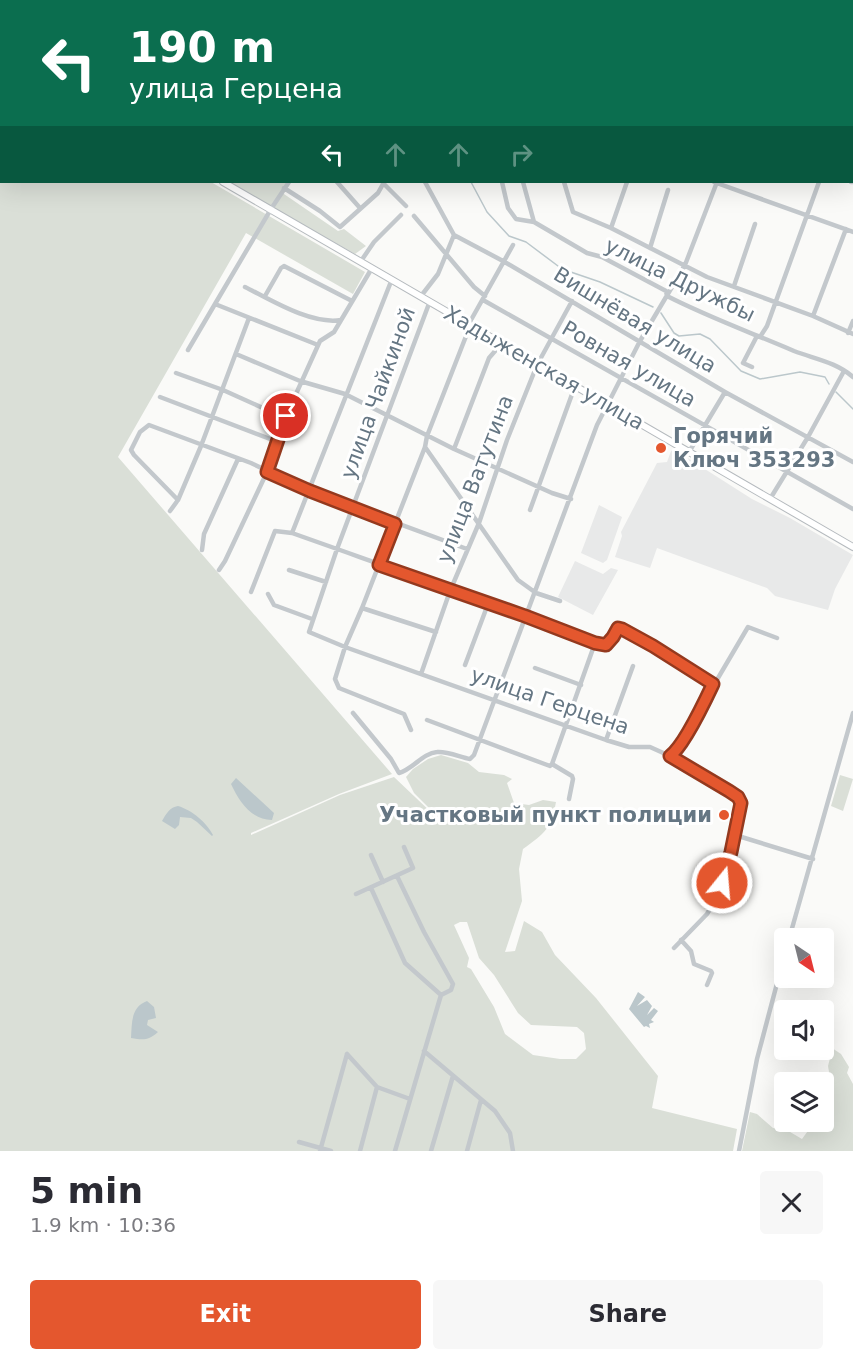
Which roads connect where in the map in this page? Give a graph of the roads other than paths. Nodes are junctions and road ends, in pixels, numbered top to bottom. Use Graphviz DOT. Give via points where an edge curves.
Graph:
graph roads {
  1 [pos="225,183"];
  2 [pos="288,183"];
  3 [pos="338,183"];
  4 [pos="383,183"];
  5 [pos="426,183"];
  6 [pos="502,183"];
  7 [pos="523,183"];
  8 [pos="564,183"];
  9 [pos="627,183"];
  10 [pos="716,183"];
  11 [pos="719,183"];
  12 [pos="819,183"];
  13 [pos="284,188"];
  14 [pos="668,190"];
  15 [pos="406,206"];
  16 [pos="268,207"];
  17 [pos="360,208"];
  18 [pos="806,214"];
  19 [pos="401,215"];
  20 [pos="414,216"];
  21 [pos="534,222"];
  22 [pos="755,224"];
  23 [pos="611,228"];
  24 [pos="846,229"];
  25 [pos="853,232"];
  26 [pos="454,235"];
  27 [pos="513,245"];
  28 [pos="650,248"];
  29 [pos="447,255"];
  30 [pos="361,261"];
  31 [pos="503,261"];
  32 [pos="685,266"];
  33 [pos="372,268"];
  34 [pos="392,279"];
  35 [pos="245,286"];
  36 [pos="734,286"];
  37 [pos="265,296"];
  38 [pos="421,296"];
  39 [pos="667,296"];
  40 [pos="484,298"];
  41 [pos="352,301"];
  42 [pos="430,301"];
  43 [pos="572,302"];
  44 [pos="775,302"];
  45 [pos="214,304"];
  46 [pos="813,316"];
  47 [pos="249,318"];
  48 [pos="341,320"];
  49 [pos="853,321"];
  50 [pos="470,326"];
  51 [pos="851,333"];
  52 [pos="759,337"];
  53 [pos="551,338"];
  54 [pos="640,341"];
  55 [pos="502,344"];
  56 [pos="318,345"];
  57 [pos="188,350"];
  58 [pos="236,354"];
  59 [pos="537,364"];
  60 [pos="752,367"];
  61 [pos="853,367"];
  62 [pos="176,373"];
  63 [pos="849,374"];
  64 [pos="620,377"];
  65 [pos="300,381"];
  66 [pos="574,386"];
  67 [pos="223,390"];
  68 [pos="725,392"];
  69 [pos="345,394"];
  70 [pos="160,397"];
  71 [pos="606,404"];
  72 [pos="286,416"];
  73 [pos="388,416"];
  74 [pos="212,418"];
  75 [pos="704,426"];
  76 [pos="427,436"];
  77 [pos="808,437"];
  78 [pos="278,442"];
  79 [pos="201,446"];
  80 [pos="425,447"];
  81 [pos="454,449"];
  82 [pos="689,452"];
  83 [pos="238,459"];
  84 [pos="853,462"];
  85 [pos="497,469"];
  86 [pos="267,472"];
  87 [pos="786,472"];
  88 [pos="537,486"];
  89 [pos="310,491"];
  90 [pos="571,499"];
  91 [pos="770,499"];
  92 [pos="178,500"];
  93 [pos="353,507"];
  94 [pos="853,509"];
  95 [pos="530,510"];
  96 [pos="170,511"];
  97 [pos="479,523"];
  98 [pos="395,524"];
  99 [pos="292,533"];
  100 [pos="853,546"];
  101 [pos="337,549"];
  102 [pos="467,549"];
  103 [pos="202,550"];
  104 [pos="379,565"];
  105 [pos="219,570"];
  106 [pos="289,570"];
  107 [pos="326,582"];
  108 [pos="450,591"];
  109 [pos="251,592"];
  110 [pos="536,592"];
  111 [pos="268,594"];
  112 [pos="560,601"];
  113 [pos="488,604"];
  114 [pos="363,608"];
  115 [pos="525,616"];
  116 [pos="312,619"];
  117 [pos="309,632"];
  118 [pos="436,632"];
  119 [pos="777,638"];
  120 [pos="595,643"];
  121 [pos="345,647"];
  122 [pos="465,665"];
  123 [pos="633,666"];
  124 [pos="535,668"];
  125 [pos="421,674"];
  126 [pos="713,684"];
  127 [pos="581,685"];
  128 [pos="494,700"];
  129 [pos="353,713"];
  130 [pos="853,713"];
  131 [pos="427,720"];
  132 [pos="566,725"];
  133 [pos="411,730"];
  134 [pos="606,740"];
  135 [pos="479,741"];
  136 [pos="670,756"];
  137 [pos="552,764"];
  138 [pos="569,799"];
  139 [pos="735,835"];
  140 [pos="404,847"];
  141 [pos="372,855"];
  142 [pos="813,858"];
  143 [pos="397,876"];
  144 [pos="383,882"];
  145 [pos="371,888"];
  146 [pos="356,894"];
  147 [pos="792,928"];
  148 [pos="681,940"];
  149 [pos="674,948"];
  150 [pos="707,985"];
  151 [pos="776,988"];
  152 [pos="441,995"];
  153 [pos="424,1051"];
  154 [pos="453,1076"];
  155 [pos="377,1088"];
  156 [pos="410,1100"];
  157 [pos="481,1100"];
  158 [pos="299,1142"];
  159 [pos="321,1150"];
  160 [pos="331,1151"];
  161 [pos="360,1151"];
  162 [pos="395,1151"];
  163 [pos="431,1151"];
  164 [pos="467,1151"];
  165 [pos="513,1151"];
  166 [pos="739,1151"];
  1 -- 16 [label="main road, Хадыженская улица"];
  2 -- 13 [label="street"];
  3 -- 17 [label="street"];
  4 -- 15 [label="street"];
  4 -- 17 [label="street" via="378,193"];
  5 -- 26 [label="street"];
  6 -- 21 [label="street, улица Дружбы" via="508,208 516,219"];
  7 -- 21 [label="street"];
  8 -- 23 [label="street" via="573,212"];
  9 -- 23 [label="street"];
  10 -- 32 [label="street"];
  11 -- 18 [label="street"];
  12 -- 18 [label="street"];
  13 -- 16 [label="street"];
  13 -- 17 [label="street" via="340,227"];
  14 -- 28 [label="street"];
  16 -- 30 [label="main road, Хадыженская улица"];
  16 -- 45 [label="street"];
  18 -- 24 [label="street"];
  18 -- 44 [label="street"];
  19 -- 30 [label="street"];
  20 -- 29 [label="street, Ровная улица"];
  21 -- 39 [label="street, улица Дружбы" via="586,254 602,257 640,276 666,291"];
  22 -- 36 [label="street"];
  23 -- 28 [label="street"];
  24 -- 25 [label="street"];
  24 -- 46 [label="street"];
  26 -- 29 [label="street, улица Чайкиной"];
  26 -- 31 [label="street, Вишнёвая улица"];
  27 -- 31 [label="street"];
  28 -- 32 [label="street"];
  29 -- 38 [label="street, улица Чайкиной"];
  29 -- 40 [label="street, Ровная улица"];
  30 -- 33 [label="main road, Хадыженская улица"];
  31 -- 40 [label="street"];
  31 -- 43 [label="street, Вишнёвая улица"];
  32 -- 36 [label="street"];
  32 -- 39 [label="street"];
  33 -- 34 [label="main road, Хадыженская улица"];
  33 -- 41 [label="street"];
  34 -- 38 [label="main road, Хадыженская улица"];
  34 -- 69 [label="street"];
  35 -- 37 [label="street"];
  36 -- 44 [label="street"];
  37 -- 41 [label="street" via="284,266"];
  37 -- 48 [label="street" via="316,319"];
  38 -- 42 [label="main road, Хадыженская улица"];
  39 -- 52 [label="street, улица Дружбы"];
  39 -- 54 [label="street"];
  40 -- 50 [label="street"];
  40 -- 53 [label="street, Ровная улица"];
  41 -- 48 [label="street"];
  42 -- 50 [label="main road, Хадыженская улица"];
  42 -- 73 [label="street, улица Чайкиной"];
  43 -- 53 [label="street, улица Ватутина"];
  43 -- 54 [label="street, Вишнёвая улица"];
  44 -- 46 [label="street"];
  44 -- 52 [label="street"];
  45 -- 47 [label="street"];
  45 -- 57 [label="street"];
  46 -- 51 [label="street"];
  47 -- 56 [label="street"];
  47 -- 58 [label="street"];
  48 -- 56 [label="street"];
  49 -- 51 [label="street"];
  50 -- 55 [label="main road, Хадыженская улица"];
  50 -- 76 [label="street"];
  52 -- 60 [label="street" via="743,363"];
  52 -- 63 [label="street, улица Дружбы" via="837,365"];
  53 -- 59 [label="street, улица Ватутина"];
  53 -- 64 [label="street, Ровная улица"];
  54 -- 64 [label="street"];
  54 -- 68 [label="street, Вишнёвая улица"];
  55 -- 59 [label="main road, Хадыженская улица"];
  55 -- 81 [label="street" via="489,358"];
  56 -- 65 [label="street"];
  58 -- 65 [label="street"];
  58 -- 67 [label="street"];
  59 -- 66 [label="main road, Хадыженская улица"];
  59 -- 85 [label="street, улица Ватутина"];
  61 -- 63 [label="street"];
  62 -- 67 [label="street"];
  63 -- 77 [label="street"];
  64 -- 71 [label="street"];
  64 -- 75 [label="street, Ровная улица"];
  65 -- 69 [label="street"];
  65 -- 72 [label="street"];
  66 -- 71 [label="main road, Хадыженская улица"];
  66 -- 88 [label="street"];
  67 -- 72 [label="street"];
  67 -- 74 [label="street"];
  68 -- 75 [label="street"];
  68 -- 77 [label="street, Вишнёвая улица"];
  69 -- 73 [label="street"];
  69 -- 89 [label="street"];
  70 -- 74 [label="street"];
  71 -- 82 [label="main road, Хадыженская улица"];
  71 -- 90 [label="street"];
  72 -- 78 [label="street"];
  73 -- 76 [label="street"];
  73 -- 93 [label="street, улица Чайкиной"];
  74 -- 78 [label="street"];
  74 -- 79 [label="street"];
  75 -- 82 [label="street"];
  75 -- 87 [label="street, Ровная улица"];
  76 -- 80 [label="street"];
  76 -- 81 [label="street"];
  77 -- 84 [label="street, Вишнёвая улица"];
  77 -- 87 [label="street"];
  78 -- 86 [label="street"];
  79 -- 83 [label="street"];
  79 -- 92 [label="street"];
  79 -- 92 [label="street" via="149,425 142,429 131,450"];
  80 -- 97 [label="street"];
  80 -- 98 [label="street"];
  81 -- 85 [label="street"];
  82 -- 91 [label="main road, Хадыженская улица"];
  83 -- 86 [label="street"];
  83 -- 103 [label="street" via="204,534"];
  85 -- 88 [label="street"];
  85 -- 97 [label="street, улица Ватутина"];
  86 -- 89 [label="street"];
  86 -- 105 [label="street"];
  87 -- 91 [label="street"];
  87 -- 94 [label="street, Ровная улица"];
  88 -- 90 [label="street"];
  88 -- 95 [label="street"];
  89 -- 93 [label="street"];
  89 -- 99 [label="street"];
  90 -- 110 [label="street"];
  91 -- 100 [label="main road, Хадыженская улица"];
  92 -- 96 [label="street"];
  93 -- 98 [label="street"];
  93 -- 101 [label="street, улица Чайкиной"];
  97 -- 102 [label="street, улица Ватутина"];
  97 -- 110 [label="street" via="518,580"];
  98 -- 102 [label="street"];
  98 -- 104 [label="street"];
  99 -- 101 [label="street"];
  99 -- 109 [label="street" via="275,531"];
  101 -- 104 [label="street"];
  101 -- 107 [label="street, улица Чайкиной"];
  102 -- 108 [label="street, улица Ватутина"];
  104 -- 108 [label="street"];
  104 -- 114 [label="street"];
  106 -- 107 [label="street"];
  107 -- 116 [label="street, улица Чайкиной"];
  108 -- 113 [label="street"];
  108 -- 118 [label="street, улица Ватутина"];
  110 -- 112 [label="street"];
  110 -- 115 [label="street"];
  111 -- 116 [label="street" via="274,605"];
  113 -- 115 [label="street"];
  113 -- 122 [label="street"];
  114 -- 118 [label="street"];
  114 -- 121 [label="street"];
  115 -- 120 [label="street"];
  115 -- 128 [label="street"];
  116 -- 117 [label="street, улица Чайкиной"];
  117 -- 121 [label="street, улица Герцена"];
  118 -- 125 [label="street, улица Ватутина"];
  119 -- 126 [label="street" via="748,627"];
  120 -- 126 [label="street" via="606,645 618,628 622,629"];
  120 -- 127 [label="street"];
  121 -- 125 [label="street, улица Герцена"];
  121 -- 133 [label="street" via="334,679 336,685 404,714"];
  123 -- 134 [label="street"];
  124 -- 127 [label="street"];
  125 -- 128 [label="street, улица Герцена"];
  126 -- 136 [label="street"];
  127 -- 132 [label="street"];
  128 -- 132 [label="street, улица Герцена"];
  128 -- 135 [label="street"];
  129 -- 135 [label="street" via="399,773 439,752 470,759"];
  130 -- 142 [label="street"];
  131 -- 135 [label="street"];
  132 -- 134 [label="street, улица Герцена"];
  132 -- 137 [label="street"];
  134 -- 136 [label="street, улица Герцена" via="629,747 650,747"];
  135 -- 137 [label="street"];
  136 -- 139 [label="street, улица Герцена" via="738,797 742,806"];
  137 -- 138 [label="street" via="572,776"];
  139 -- 142 [label="street"];
  139 -- 148 [label="street, улица Герцена" via="714,903"];
  140 -- 143 [label="street" via="413,868"];
  141 -- 144 [label="street"];
  142 -- 147 [label="street"];
  143 -- 144 [label="street"];
  143 -- 152 [label="street" via="453,984 451,990"];
  144 -- 145 [label="street"];
  145 -- 146 [label="street"];
  145 -- 152 [label="street" via="405,963"];
  148 -- 149 [label="street, улица Герцена"];
  148 -- 150 [label="street" via="692,954 694,964 711,971"];
  151 -- 166 [label="street"];
  152 -- 153 [label="street"];
  153 -- 154 [label="street"];
  153 -- 156 [label="street"];
  154 -- 157 [label="street"];
  154 -- 163 [label="street"];
  155 -- 156 [label="street"];
  155 -- 159 [label="street" via="347,1054"];
  155 -- 161 [label="street"];
  156 -- 162 [label="street"];
  157 -- 164 [label="street"];
  157 -- 165 [label="street" via="495,1111 510,1133"];
  158 -- 159 [label="street"];
  159 -- 160 [label="street"];
}
